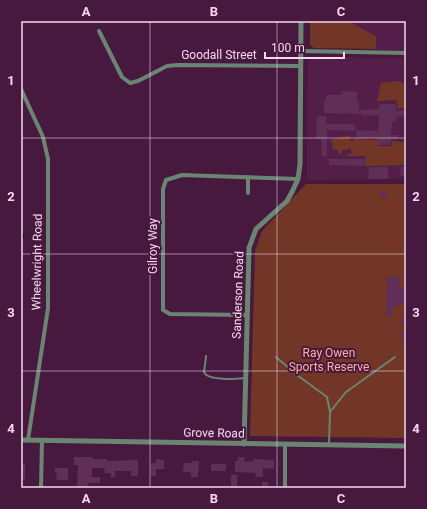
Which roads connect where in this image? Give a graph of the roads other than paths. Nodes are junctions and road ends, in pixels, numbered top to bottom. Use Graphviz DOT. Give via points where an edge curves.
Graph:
graph roads {
  1 [pos="302,21"];
  2 [pos="99,31"];
  3 [pos="301,51"];
  4 [pos="406,53"];
  5 [pos="301,66"];
  6 [pos="21,89"];
  7 [pos="248,177"];
  8 [pos="298,179"];
  9 [pos="248,193"];
  10 [pos="247,315"];
  11 [pos="206,356"];
  12 [pos="276,357"];
  13 [pos="395,357"];
  14 [pos="246,378"];
  15 [pos="330,412"];
  16 [pos="21,440"];
  17 [pos="28,440"];
  18 [pos="42,440"];
  19 [pos="244,444"];
  20 [pos="285,444"];
  21 [pos="329,445"];
  22 [pos="406,446"];
  23 [pos="40,488"];
  24 [pos="284,488"];
  1 -- 3 [label="street, Sanderson Road"];
  2 -- 5 [label="street, Goodall Street" via="122,77 130,83 167,66 177,65"];
  3 -- 4 [label="street"];
  3 -- 5 [label="street, Sanderson Road"];
  5 -- 8 [label="street, Sanderson Road"];
  6 -- 17 [label="street, Wheelwright Road" via="43,137 48,158 48,308"];
  7 -- 8 [label="street, Gilroy Way"];
  7 -- 9 [label="street"];
  7 -- 10 [label="street, Gilroy Way" via="182,175 166,180 163,189 163,310 170,314"];
  8 -- 10 [label="street, Sanderson Road" via="287,201 256,229 249,248"];
  10 -- 14 [label="street, Sanderson Road"];
  11 -- 14 [label="lane" via="204,371 210,377"];
  12 -- 15 [label="lane" via="327,397"];
  13 -- 15 [label="lane" via="346,392"];
  14 -- 19 [label="street, Sanderson Road"];
  15 -- 21 [label="lane"];
  16 -- 17 [label="street, Grove Road"];
  17 -- 18 [label="street, Grove Road"];
  18 -- 19 [label="street, Grove Road"];
  18 -- 23 [label="street"];
  19 -- 20 [label="street, Grove Road"];
  20 -- 21 [label="street, Grove Road"];
  20 -- 24 [label="street"];
  21 -- 22 [label="street, Grove Road"];
}
